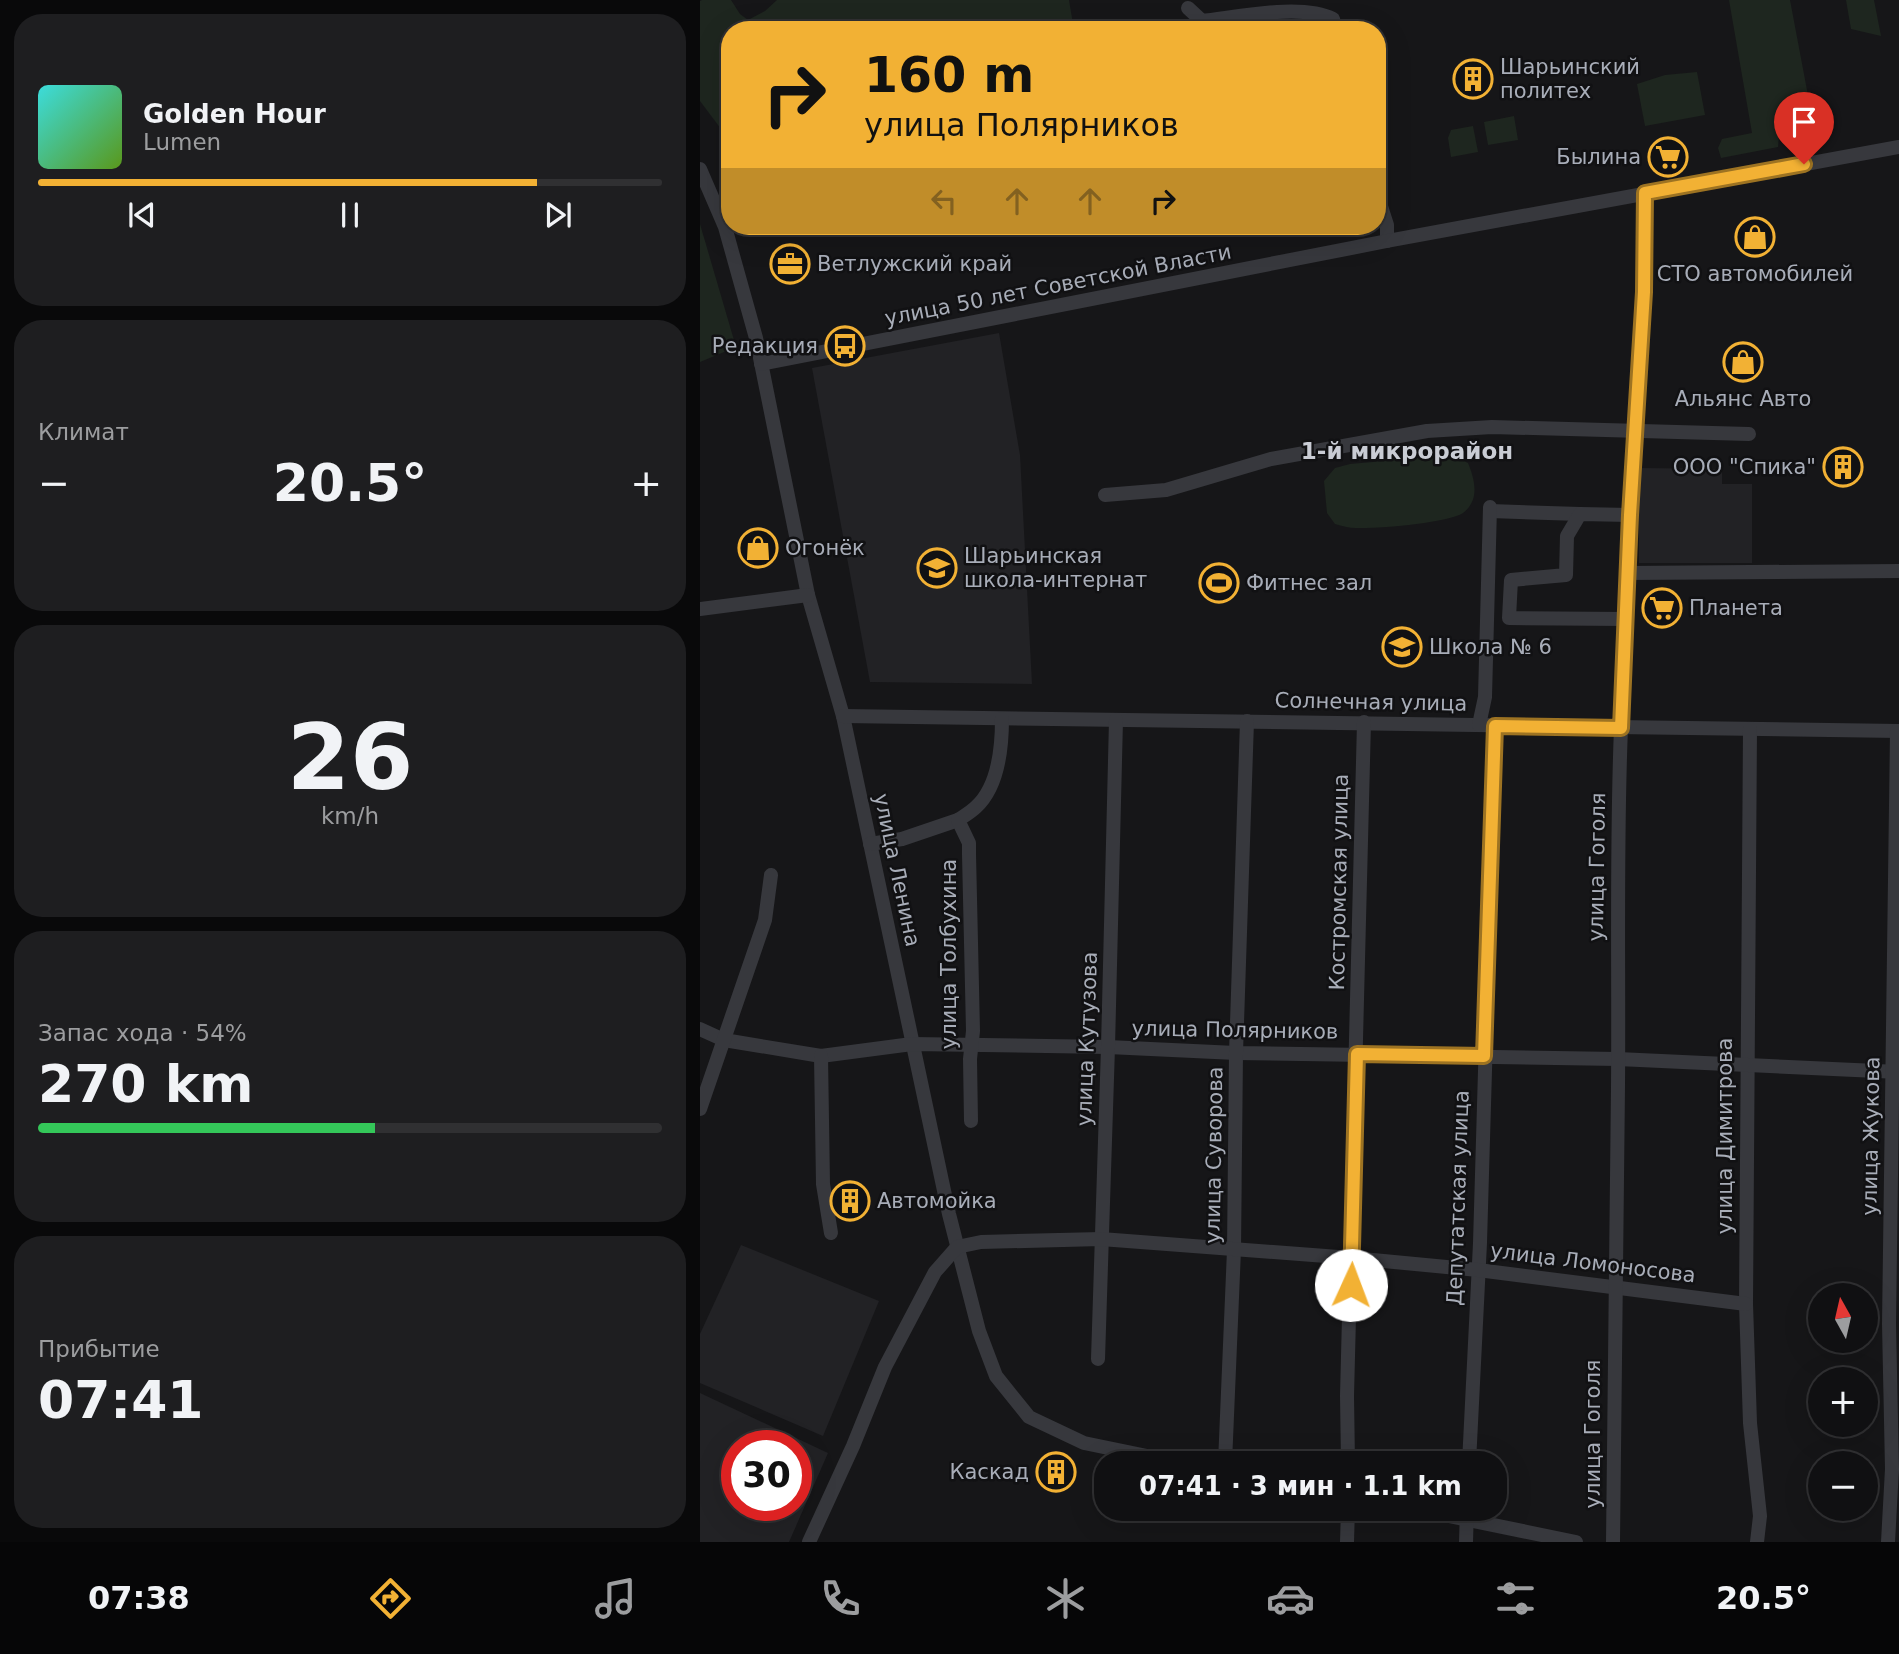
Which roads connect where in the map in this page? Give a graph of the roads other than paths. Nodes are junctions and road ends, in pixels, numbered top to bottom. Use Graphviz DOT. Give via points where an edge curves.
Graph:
graph roads {
  1 [pos="1188,8"];
  2 [pos="1202,21"];
  3 [pos="1202,21"];
  4 [pos="1334,21"];
  5 [pos="1899,147"];
  6 [pos="700,169"];
  7 [pos="1645,193"];
  8 [pos="721,218"];
  9 [pos="1386,222"];
  10 [pos="727,235"];
  11 [pos="1387,241"];
  12 [pos="761,363"];
  13 [pos="1635,432"];
  14 [pos="1749,434"];
  15 [pos="1105,495"];
  16 [pos="1580,514"];
  17 [pos="1630,515"];
  18 [pos="1899,571"];
  19 [pos="1627,573"];
  20 [pos="808,595"];
  21 [pos="700,609"];
  22 [pos="1626,619"];
  23 [pos="843,716"];
  24 [pos="1002,719"];
  25 [pos="1116,720"];
  26 [pos="1247,721"];
  27 [pos="1364,722"];
  28 [pos="1479,725"];
  29 [pos="1495,726"];
  30 [pos="1621,728"];
  31 [pos="1750,729"];
  32 [pos="1898,731"];
  33 [pos="958,820"];
  34 [pos="870,844"];
  35 [pos="771,875"];
  36 [pos="700,1029"];
  37 [pos="724,1040"];
  38 [pos="912,1044"];
  39 [pos="972,1045"];
  40 [pos="1108,1047"];
  41 [pos="1236,1053"];
  42 [pos="1357,1054"];
  43 [pos="821,1056"];
  44 [pos="1484,1056"];
  45 [pos="1618,1059"];
  46 [pos="1746,1064"];
  47 [pos="1896,1072"];
  48 [pos="700,1109"];
  49 [pos="971,1121"];
  50 [pos="831,1233"];
  51 [pos="1101,1239"];
  52 [pos="957,1247"];
  53 [pos="1234,1250"];
  54 [pos="1352,1258"];
  55 [pos="1478,1270"];
  56 [pos="1614,1287"];
  57 [pos="1746,1304"];
  58 [pos="1894,1325"];
  59 [pos="1098,1359"];
  60 [pos="1123,1451"];
  61 [pos="1226,1451"];
  62 [pos="1348,1451"];
  63 [pos="1470,1451"];
  64 [pos="1348,1521"];
  65 [pos="1467,1521"];
  66 [pos="1494,1521"];
  67 [pos="809,1542"];
  68 [pos="1347,1542"];
  69 [pos="1466,1542"];
  70 [pos="1576,1542"];
  71 [pos="1613,1542"];
  72 [pos="1757,1542"];
  73 [pos="1888,1542"];
  1 -- 3 [label="street"];
  2 -- 4 [label="street" via="1301,11 1321,13"];
  5 -- 7 [label="street, улица 50 лет Советской Власти"];
  6 -- 8 [label="street, улица Ленина"];
  7 -- 11 [label="street, улица 50 лет Советской Власти"];
  7 -- 13 [label="street, улица Гоголя"];
  9 -- 11 [label="street"];
  10 -- 12 [label="street, улица Ленина"];
  11 -- 12 [label="street, улица 50 лет Советской Власти"];
  12 -- 20 [label="street, улица Ленина"];
  13 -- 14 [label="street"];
  13 -- 15 [label="street" via="1493,427 1427,431 1271,460 1166,490"];
  13 -- 17 [label="street, улица Гоголя"];
  16 -- 17 [label="street"];
  16 -- 22 [label="street" via="1567,536 1566,575 1511,580 1509,618"];
  16 -- 28 [label="street" via="1490,509 1485,697"];
  17 -- 19 [label="street, улица Гоголя"];
  18 -- 19 [label="street"];
  19 -- 22 [label="street, улица Гоголя"];
  20 -- 21 [label="street"];
  20 -- 23 [label="street, улица Ленина"];
  22 -- 30 [label="street, улица Гоголя"];
  23 -- 24 [label="street, Солнечная улица"];
  23 -- 34 [label="street, улица Ленина"];
  24 -- 25 [label="street, Солнечная улица"];
  24 -- 33 [label="street" via="1002,740 989,790"];
  25 -- 26 [label="street, Солнечная улица"];
  25 -- 40 [label="street, улица Кутузова"];
  26 -- 27 [label="street, Солнечная улица"];
  26 -- 41 [label="street, улица Суворова"];
  27 -- 28 [label="street, Солнечная улица"];
  27 -- 42 [label="street, Костромская улица"];
  28 -- 29 [label="street, Солнечная улица"];
  29 -- 30 [label="street, Солнечная улица"];
  29 -- 44 [label="street, Депутатская улица"];
  30 -- 31 [label="street, Солнечная улица"];
  30 -- 45 [label="street, улица Гоголя"];
  31 -- 32 [label="street, Солнечная улица"];
  31 -- 46 [label="street, улица Димитрова"];
  32 -- 47 [label="street, улица Жукова"];
  33 -- 34 [label="street" via="902,839"];
  33 -- 39 [label="street, улица Толбухина" via="969,844"];
  34 -- 38 [label="street, улица Ленина"];
  35 -- 37 [label="street" via="765,919"];
  36 -- 37 [label="street, улица Полярников"];
  37 -- 43 [label="street, улица Полярников"];
  37 -- 48 [label="street"];
  38 -- 39 [label="street, улица Полярников"];
  38 -- 43 [label="street, улица Полярников"];
  38 -- 52 [label="street, улица Ленина"];
  39 -- 40 [label="street, улица Полярников"];
  39 -- 49 [label="street, улица Толбухина"];
  40 -- 41 [label="street, улица Полярников"];
  40 -- 51 [label="street, улица Кутузова"];
  41 -- 42 [label="street, улица Полярников"];
  41 -- 53 [label="street, улица Суворова"];
  42 -- 44 [label="street, улица Полярников"];
  42 -- 54 [label="street, Костромская улица"];
  43 -- 50 [label="street" via="823,1184"];
  44 -- 45 [label="street, улица Полярников"];
  44 -- 55 [label="street, Депутатская улица"];
  45 -- 46 [label="street, улица Полярников"];
  45 -- 56 [label="street, улица Гоголя"];
  46 -- 47 [label="street, улица Полярников"];
  46 -- 57 [label="street, улица Димитрова"];
  47 -- 58 [label="street, улица Жукова"];
  51 -- 52 [label="street, улица Ломоносова" via="981,1242"];
  51 -- 53 [label="street, улица Ломоносова"];
  51 -- 59 [label="street, улица Кутузова"];
  52 -- 60 [label="street, улица Ленина" via="996,1376 1029,1417 1084,1443"];
  52 -- 67 [label="street" via="935,1272 885,1367"];
  53 -- 54 [label="street, улица Ломоносова"];
  53 -- 61 [label="street, улица Суворова"];
  54 -- 55 [label="street, улица Ломоносова"];
  54 -- 62 [label="street, Костромская улица"];
  55 -- 56 [label="street, улица Ломоносова"];
  55 -- 63 [label="street, Депутатская улица"];
  56 -- 57 [label="street, улица Ломоносова"];
  56 -- 71 [label="street, улица Гоголя"];
  57 -- 72 [label="street, улица Димитрова" via="1750,1423 1760,1516"];
  58 -- 73 [label="street, улица Жукова"];
  64 -- 68 [label="street"];
  65 -- 69 [label="street"];
  66 -- 70 [label="street"];
}
